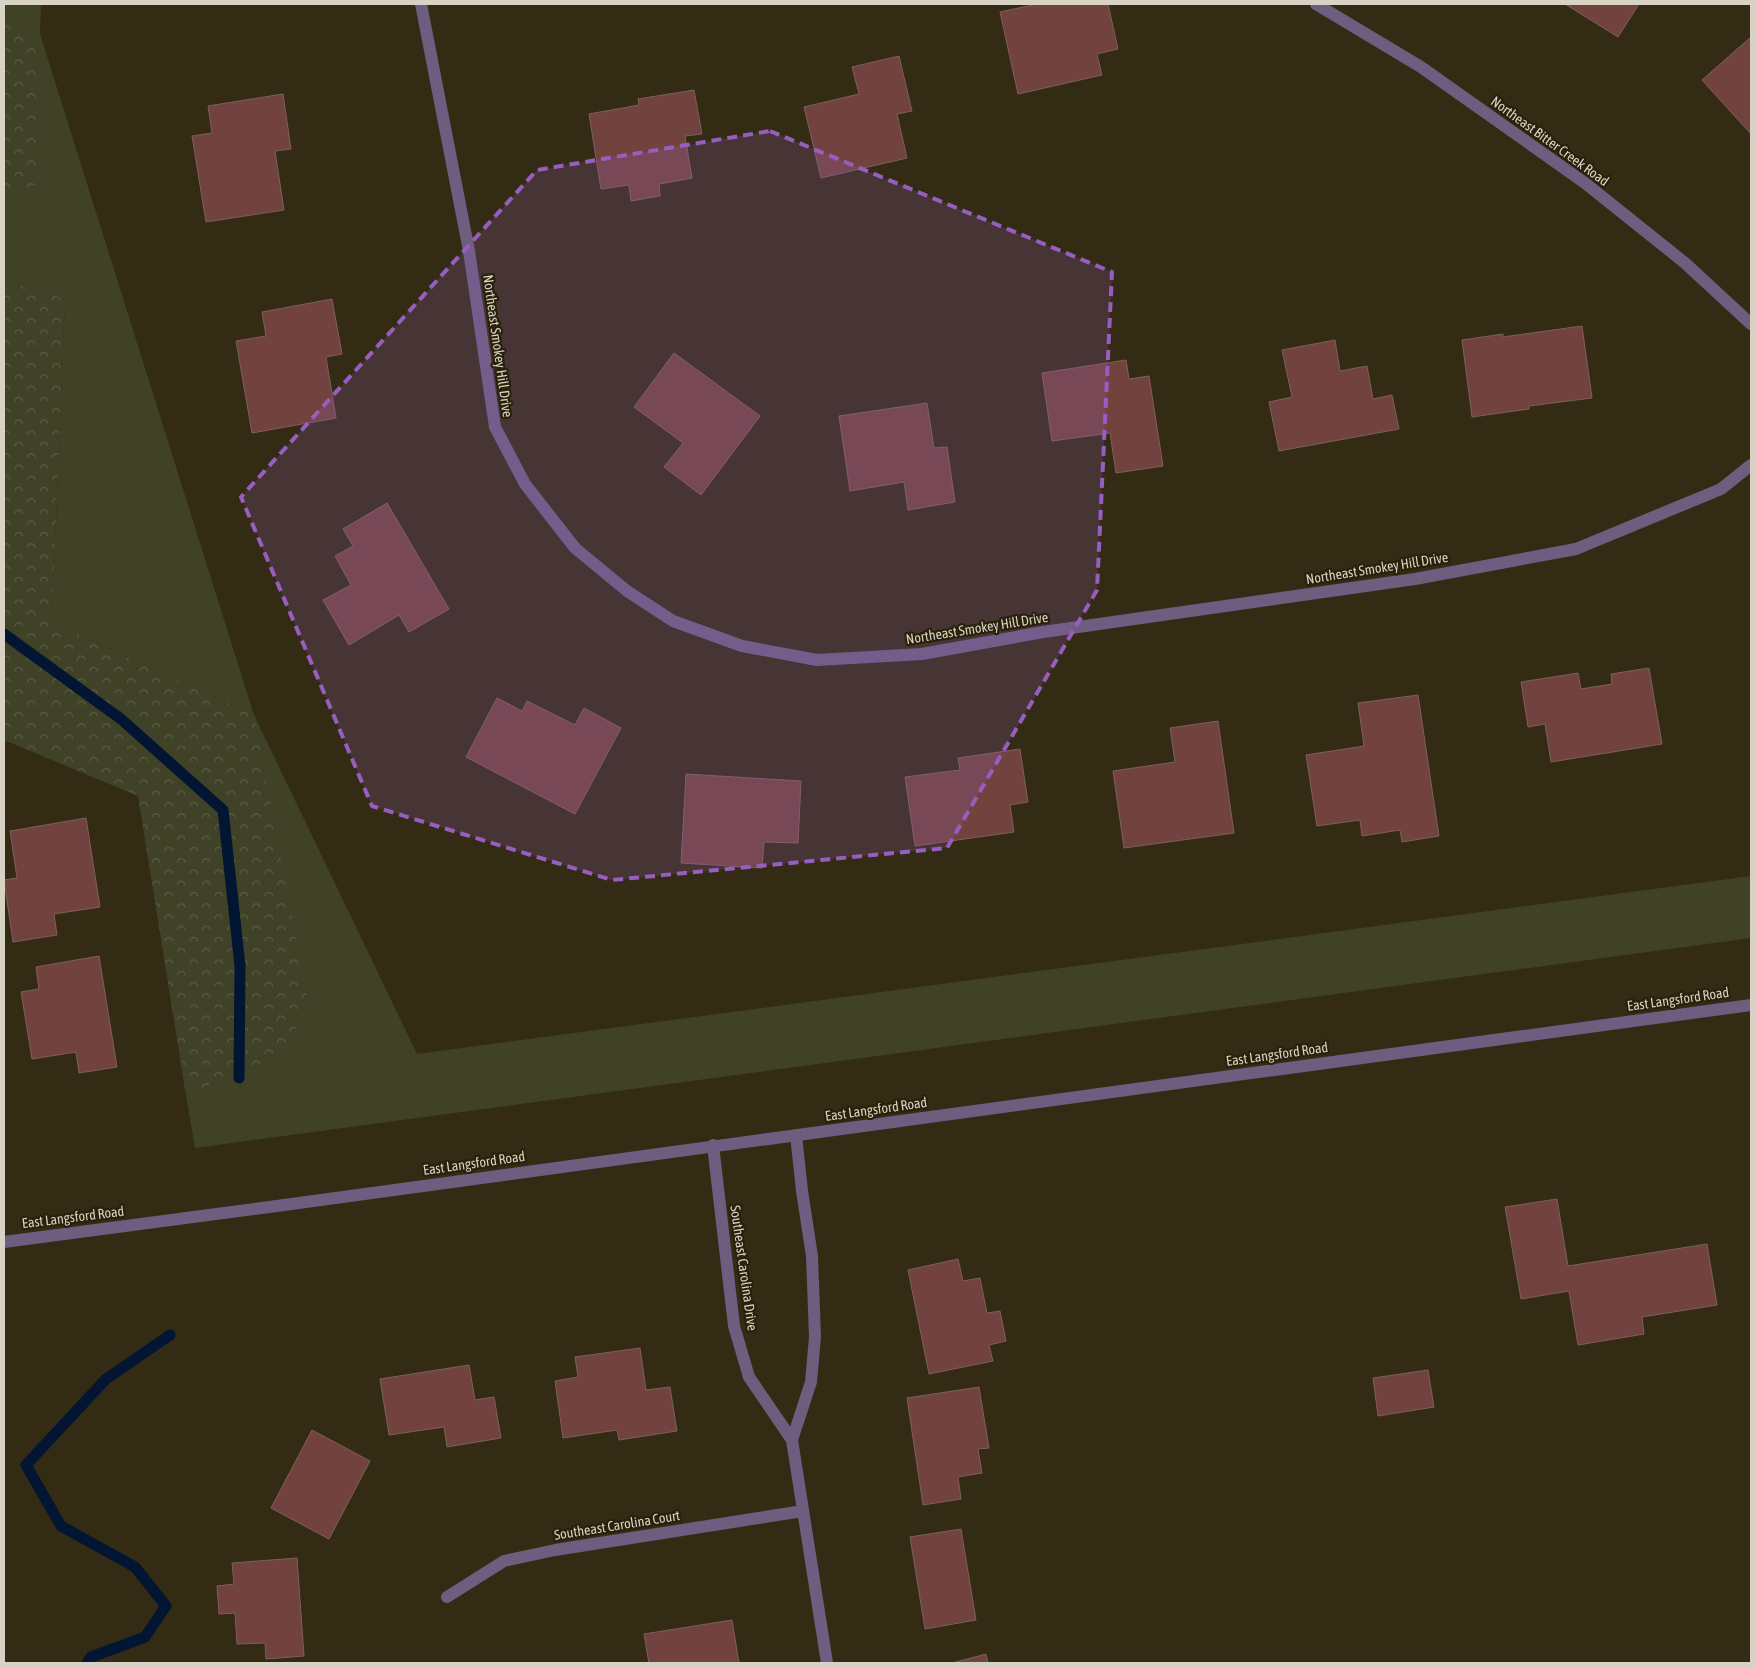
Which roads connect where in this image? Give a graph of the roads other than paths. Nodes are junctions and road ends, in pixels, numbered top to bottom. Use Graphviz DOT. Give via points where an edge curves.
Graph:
graph roads {
  1 [pos="421,4"];
  2 [pos="1316,4"];
  3 [pos="1751,324"];
  4 [pos="1751,465"];
  5 [pos="1751,1005"];
  6 [pos="796,1135"];
  7 [pos="713,1145"];
  8 [pos="4,1242"];
  9 [pos="792,1440"];
  10 [pos="803,1511"];
  11 [pos="447,1597"];
  12 [pos="827,1663"];
  1 -- 4 [label="street, Northeast Smokey Hill Drive" via="469,251 494,427 525,484 575,548 627,590 673,621 742,646 817,660 922,654 1052,631 1415,579 1576,549 1721,490"];
  2 -- 3 [label="street, Northeast Bitter Creek Road" via="1421,67 1585,183 1686,263"];
  5 -- 6 [label="street, East Langsford Road"];
  6 -- 7 [label="street, East Langsford Road"];
  6 -- 9 [label="street, Southeast Carolina Drive" via="812,1256 815,1337 811,1382"];
  7 -- 8 [label="street, East Langsford Road"];
  7 -- 9 [label="street, Southeast Carolina Drive" via="734,1326 749,1377"];
  9 -- 10 [label="street, Southeast Carolina Drive"];
  10 -- 11 [label="street, Southeast Carolina Court" via="504,1561"];
  10 -- 12 [label="street, Southeast Carolina Drive"];
}
